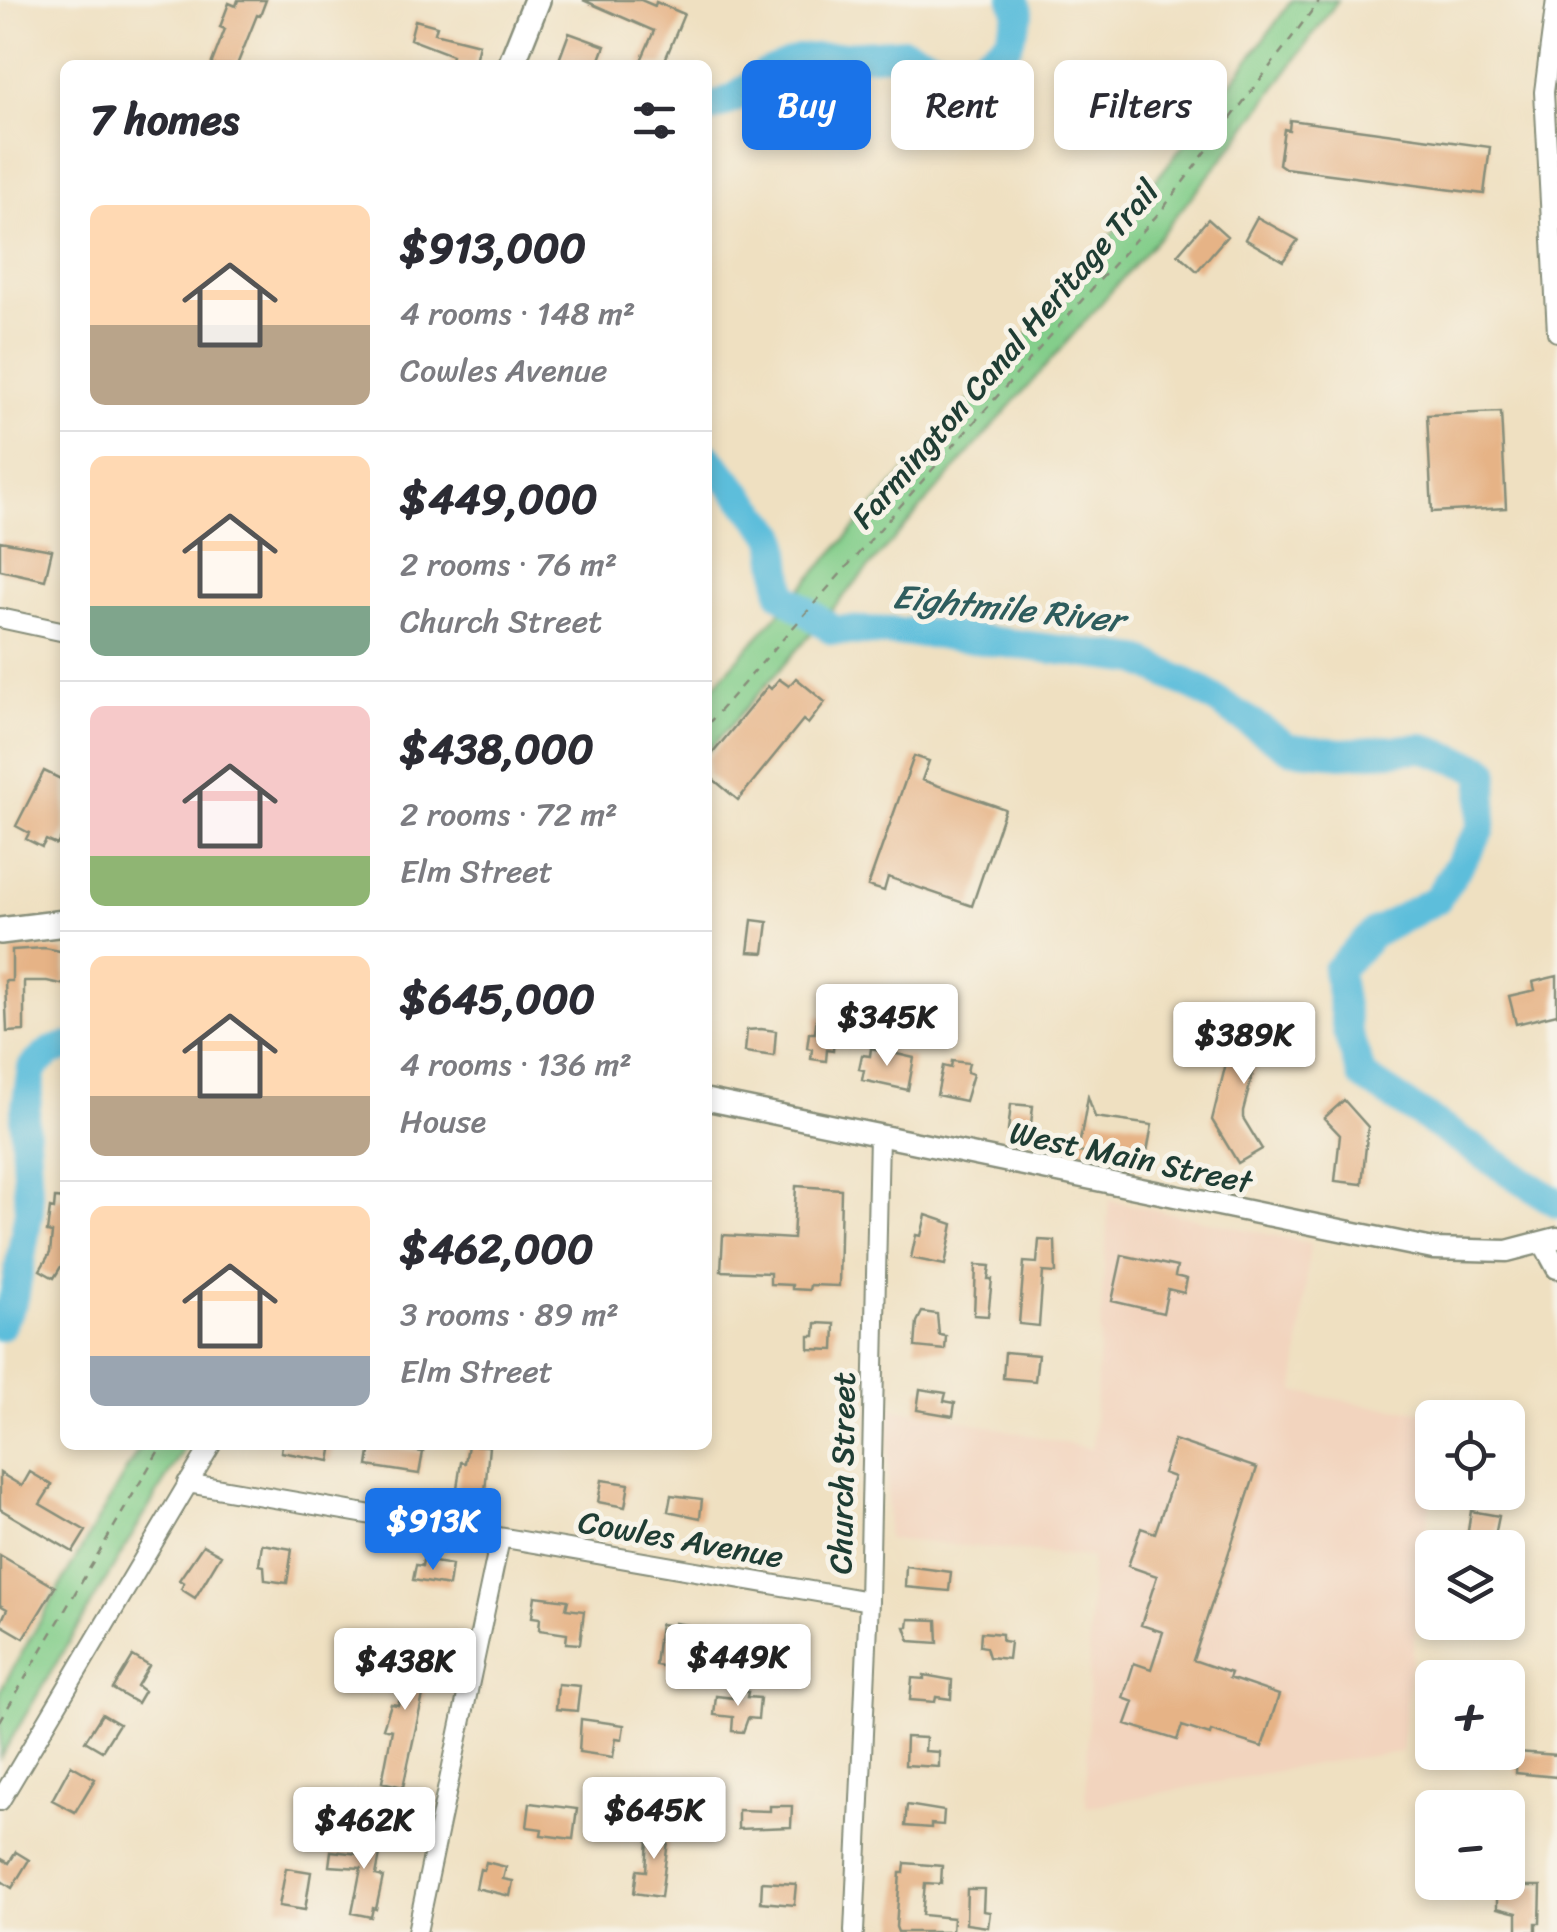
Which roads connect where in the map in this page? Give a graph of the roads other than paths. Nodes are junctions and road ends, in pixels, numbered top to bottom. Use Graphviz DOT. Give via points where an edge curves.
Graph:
graph roads {
  1 [pos="1556,0"];
  2 [pos="530,4"];
  3 [pos="512,60"];
  4 [pos="1557,332"];
  5 [pos="0,618"];
  6 [pos="60,631"];
  7 [pos="60,925"];
  8 [pos="0,931"];
  9 [pos="712,1101"];
  10 [pos="879,1135"];
  11 [pos="1550,1241"];
  12 [pos="1557,1268"];
  13 [pos="209,1450"];
  14 [pos="187,1483"];
  15 [pos="500,1538"];
  16 [pos="869,1601"];
  17 [pos="6,1779"];
  18 [pos="0,1801"];
  19 [pos="417,1932"];
  20 [pos="854,1932"];
  1 -- 4 [label="street" via="1544,92"];
  2 -- 3 [label="highway"];
  5 -- 6 [label="street"];
  7 -- 8 [label="highway"];
  9 -- 10 [label="main road, West Main Street"];
  10 -- 11 [label="main road, West Main Street" via="1433,1249 1507,1251"];
  10 -- 16 [label="street, Church Street"];
  11 -- 12 [label="main road"];
  13 -- 14 [label="street"];
  14 -- 15 [label="street, Cowles Avenue"];
  14 -- 17 [label="street"];
  15 -- 16 [label="street, Cowles Avenue"];
  15 -- 19 [label="street"];
  16 -- 20 [label="street, Church Street"];
  17 -- 18 [label="street"];
}
